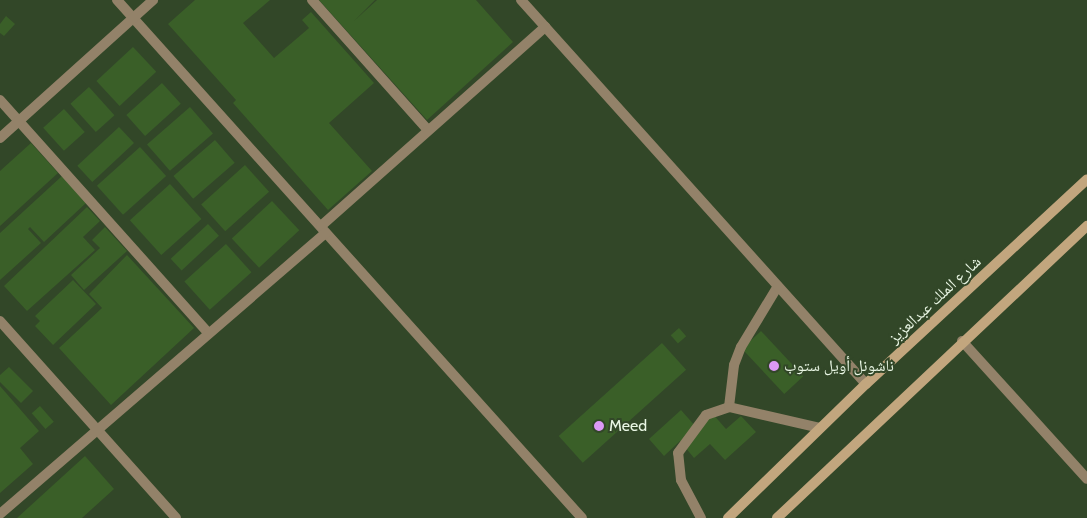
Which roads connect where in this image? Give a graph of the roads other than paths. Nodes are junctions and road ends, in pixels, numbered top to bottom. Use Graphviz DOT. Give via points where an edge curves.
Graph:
graph roads {
  1 [pos="117,0"];
  2 [pos="153,0"];
  3 [pos="312,0"];
  4 [pos="521,0"];
  5 [pos="133,18"];
  6 [pos="545,27"];
  7 [pos="0,100"];
  8 [pos="19,121"];
  9 [pos="428,130"];
  10 [pos="0,138"];
  11 [pos="1087,175"];
  12 [pos="1087,180"];
  13 [pos="1077,188"];
  14 [pos="1087,226"];
  15 [pos="324,229"];
  16 [pos="778,286"];
  17 [pos="0,321"];
  18 [pos="208,333"];
  19 [pos="962,341"];
  20 [pos="866,384"];
  21 [pos="729,407"];
  22 [pos="820,428"];
  23 [pos="98,430"];
  24 [pos="1087,478"];
  25 [pos="0,514"];
  26 [pos="176,518"];
  27 [pos="582,518"];
  28 [pos="700,518"];
  29 [pos="728,518"];
  30 [pos="777,518"];
  1 -- 5 [label="street"];
  2 -- 5 [label="street"];
  3 -- 9 [label="street"];
  4 -- 6 [label="street"];
  5 -- 8 [label="street"];
  5 -- 15 [label="street"];
  6 -- 9 [label="street"];
  6 -- 16 [label="street"];
  7 -- 8 [label="street"];
  8 -- 10 [label="street"];
  8 -- 18 [label="street"];
  9 -- 15 [label="street"];
  11 -- 13 [label="street, شارع الملك عبدالعزيز"];
  12 -- 13 [label="street, شارع الملك عبدالعزيز"];
  13 -- 20 [label="street, شارع الملك عبدالعزيز"];
  14 -- 19 [label="street"];
  15 -- 18 [label="street"];
  15 -- 27 [label="street"];
  16 -- 20 [label="street"];
  16 -- 21 [label="street" via="740,347 734,365"];
  17 -- 23 [label="street"];
  18 -- 23 [label="street"];
  19 -- 24 [label="street"];
  19 -- 30 [label="street"];
  20 -- 22 [label="street, شارع الملك عبدالعزيز"];
  21 -- 22 [label="street"];
  21 -- 28 [label="street" via="706,415 678,453 681,480"];
  22 -- 29 [label="street, شارع الملك عبدالعزيز"];
  23 -- 25 [label="street"];
  23 -- 26 [label="street"];
}
